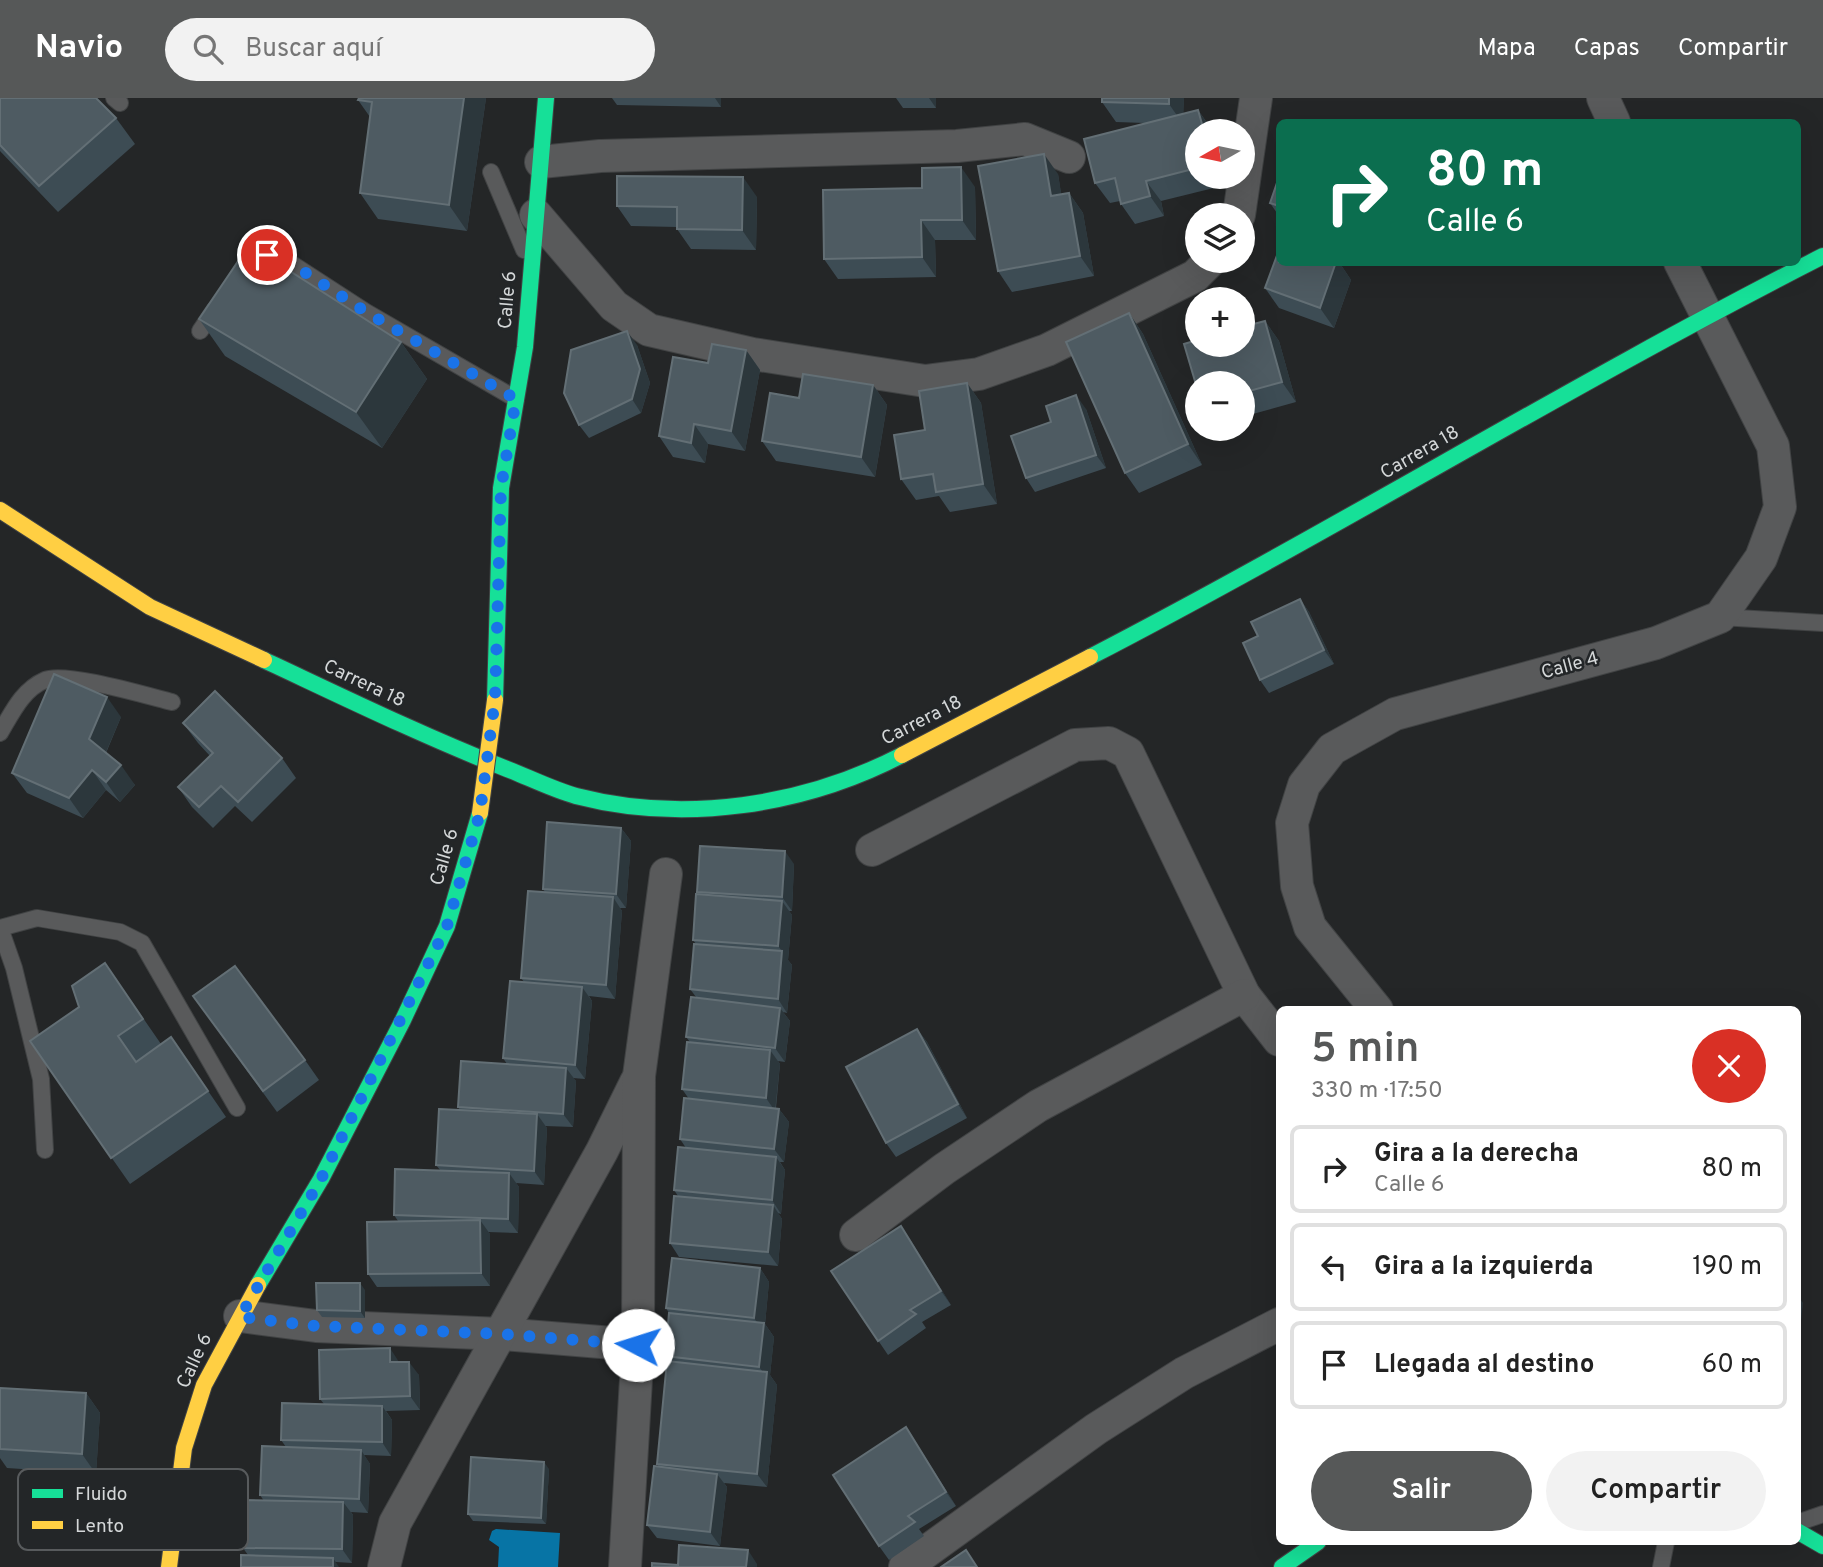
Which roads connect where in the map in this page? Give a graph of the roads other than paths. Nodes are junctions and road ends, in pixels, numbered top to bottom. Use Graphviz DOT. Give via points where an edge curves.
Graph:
graph roads {
  1 [pos="546,98"];
  2 [pos="1256,98"];
  3 [pos="1603,98"];
  4 [pos="1613,119"];
  5 [pos="1069,157"];
  6 [pos="541,162"];
  7 [pos="491,172"];
  8 [pos="1241,203"];
  9 [pos="536,215"];
  10 [pos="1823,256"];
  11 [pos="1681,266"];
  12 [pos="531,268"];
  13 [pos="1198,273"];
  14 [pos="235,278"];
  15 [pos="221,300"];
  16 [pos="1705,316"];
  17 [pos="200,331"];
  18 [pos="516,399"];
  19 [pos="0,510"];
  20 [pos="1720,617"];
  21 [pos="1823,623"];
  22 [pos="172,702"];
  23 [pos="0,733"];
  24 [pos="872,850"];
  25 [pos="666,874"];
  26 [pos="1244,995"];
  27 [pos="1374,1006"];
  28 [pos="1276,1036"];
  29 [pos="639,1076"];
  30 [pos="237,1108"];
  31 [pos="45,1150"];
  32 [pos="856,1235"];
  33 [pos="240,1317"];
  34 [pos="1276,1326"];
  35 [pos="501,1334"];
  36 [pos="638,1345"];
  37 [pos="181,1469"];
  38 [pos="1823,1514"];
  39 [pos="1801,1522"];
  40 [pos="1801,1533"];
  41 [pos="1314,1545"];
  42 [pos="1665,1545"];
  43 [pos="1823,1546"];
  44 [pos="384,1567"];
  45 [pos="625,1567"];
  46 [pos="905,1567"];
  47 [pos="1282,1567"];
  48 [pos="1661,1567"];
  1 -- 6 [label="street, Calle 6"];
  2 -- 8 [label="street"];
  3 -- 4 [label="street"];
  5 -- 6 [label="street" via="1025,139 957,146 613,155"];
  6 -- 9 [label="street, Calle 6"];
  7 -- 12 [label="lane"];
  9 -- 12 [label="street, Calle 6"];
  9 -- 13 [label="street" via="614,306 649,330 753,354 925,381 979,374 1047,350"];
  10 -- 16 [label="street, Carrera 18"];
  11 -- 16 [label="street"];
  12 -- 18 [label="street, Calle 6"];
  14 -- 18 [label="lane" via="254,258 267,255 289,262"];
  15 -- 17 [label="lane"];
  16 -- 19 [label="street, Carrera 18" via="1141,631 895,759 771,803 707,809 615,804 574,795 445,744 150,607"];
  16 -- 20 [label="street" via="1773,446 1780,508 1761,558"];
  18 -- 33 [label="street, Calle 6, bridge" via="501,488 495,699 480,813 447,926 321,1179"];
  20 -- 21 [label="lane"];
  20 -- 27 [label="street, Calle 4" via="1656,643 1395,714 1332,750 1304,785 1292,823 1297,886 1310,927"];
  22 -- 23 [label="lane" via="74,679 46,679 20,699"];
  24 -- 26 [label="street" via="1074,745 1109,743 1128,753"];
  25 -- 29 [label="street"];
  26 -- 28 [label="street"];
  26 -- 32 [label="street" via="1038,1106"];
  29 -- 35 [label="street"];
  29 -- 36 [label="street"];
  30 -- 31 [label="lane" via="142,943 120,932 37,918 0,928 41,1079"];
  33 -- 35 [label="street" via="316,1326"];
  33 -- 37 [label="street, Calle 6" via="204,1385"];
  34 -- 46 [label="street" via="1184,1373 1096,1429"];
  35 -- 36 [label="street"];
  35 -- 44 [label="street" via="395,1523"];
  36 -- 45 [label="street"];
  38 -- 39 [label="lane"];
  40 -- 43 [label="street"];
  41 -- 47 [label="street"];
  42 -- 48 [label="lane"];
}
